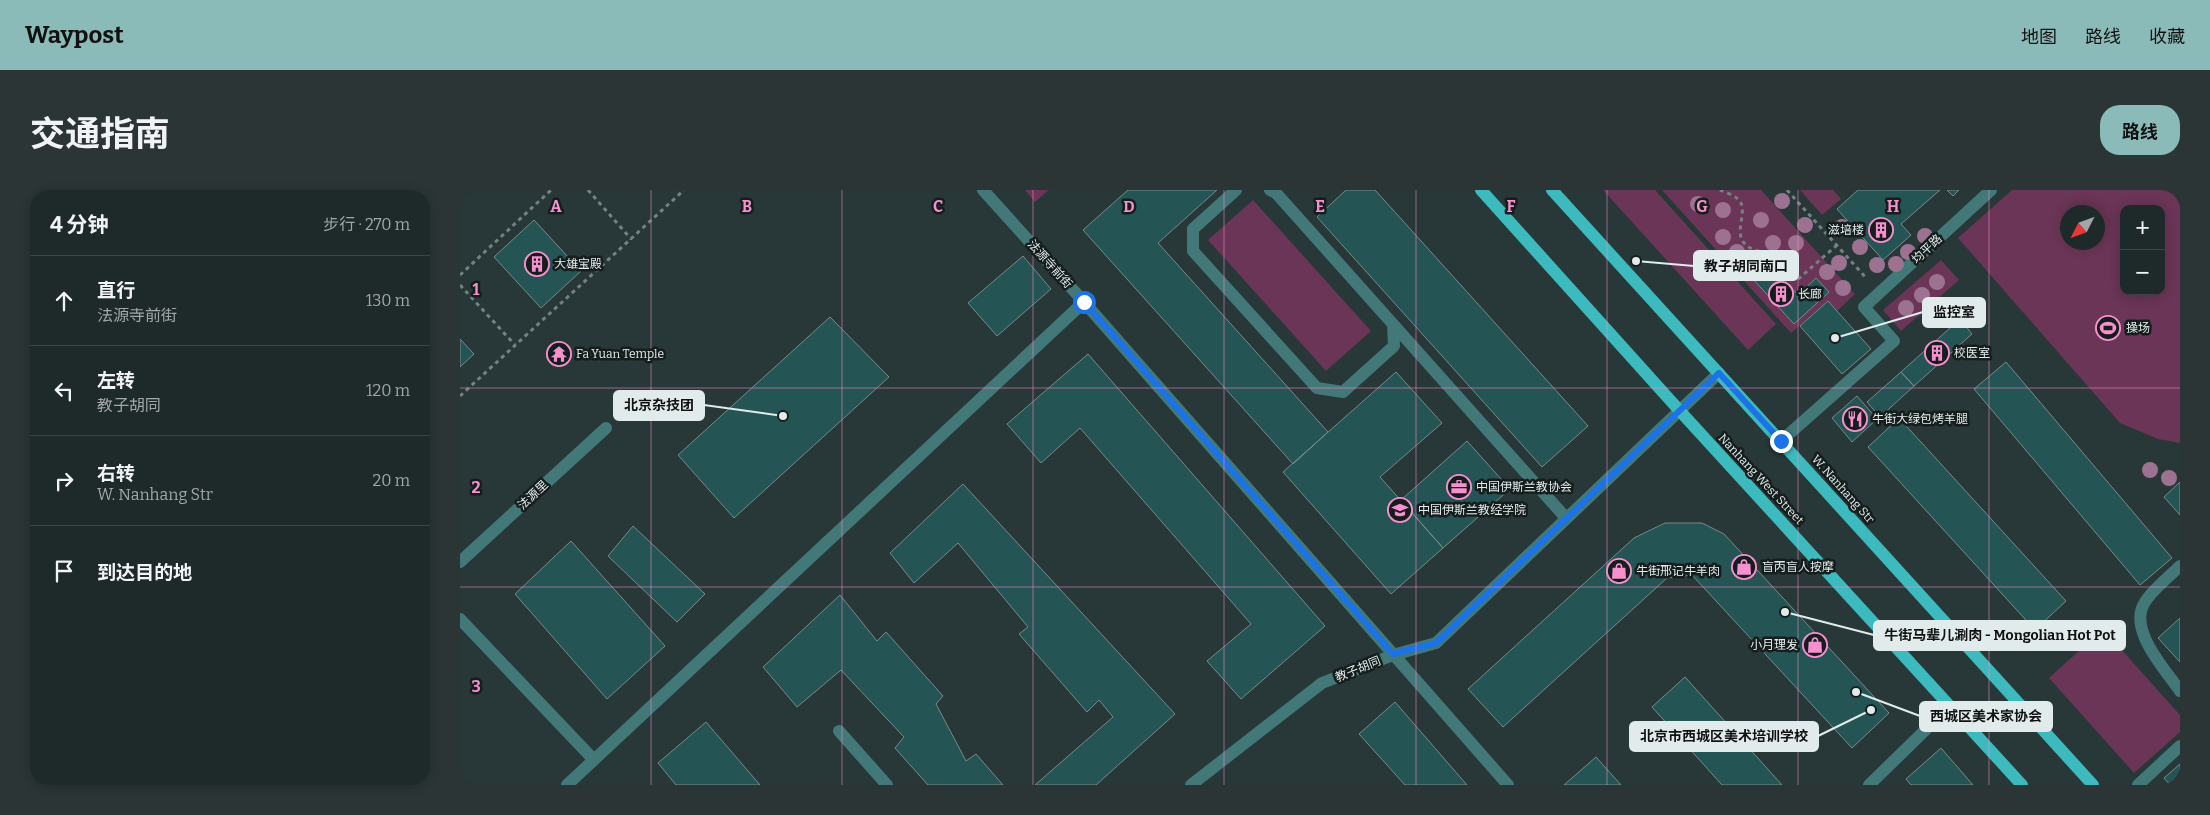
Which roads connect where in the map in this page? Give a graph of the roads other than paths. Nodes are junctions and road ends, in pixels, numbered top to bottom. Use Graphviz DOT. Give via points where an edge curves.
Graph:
graph roads {
  1 [pos="983,190"];
  2 [pos="1236,190"];
  3 [pos="1481,190"];
  4 [pos="1552,190"];
  5 [pos="1991,190"];
  6 [pos="1275,191"];
  7 [pos="1084,302"];
  8 [pos="1393,324"];
  9 [pos="1719,373"];
  10 [pos="1679,410"];
  11 [pos="606,428"];
  12 [pos="1781,441"];
  13 [pos="1566,518"];
  14 [pos="460,562"];
  15 [pos="2180,566"];
  16 [pos="460,619"];
  17 [pos="1393,654"];
  18 [pos="2180,691"];
  19 [pos="1950,706"];
  20 [pos="839,731"];
  21 [pos="2180,746"];
  22 [pos="594,760"];
  23 [pos="567,785"];
  24 [pos="887,785"];
  25 [pos="1191,785"];
  26 [pos="1508,785"];
  27 [pos="1869,785"];
  28 [pos="2022,785"];
  29 [pos="2094,785"];
  30 [pos="2138,785"];
  1 -- 7 [label="street, 法源寺前街"];
  2 -- 8 [label="street" via="1193,229 1193,251 1317,388 1343,392 1394,346"];
  3 -- 10 [label="main road, Nanhang West Street"];
  4 -- 9 [label="main road, W. Nanhang Str"];
  5 -- 12 [label="street, 均平路" via="1864,307 1894,341"];
  6 -- 8 [label="street"];
  7 -- 17 [label="street, 法源寺前街"];
  7 -- 22 [label="street"];
  8 -- 13 [label="street"];
  9 -- 10 [label="street, 教子胡同"];
  9 -- 12 [label="main road, W. Nanhang Str"];
  10 -- 13 [label="street, 教子胡同"];
  10 -- 19 [label="main road, Nanhang West Street"];
  11 -- 14 [label="street, 法源里"];
  12 -- 29 [label="main road, W. Nanhang Str"];
  13 -- 17 [label="street, 教子胡同" via="1436,643"];
  15 -- 18 [label="street" via="2144,603 2138,619 2145,641"];
  16 -- 22 [label="street"];
  17 -- 25 [label="street, 教子胡同" via="1322,683"];
  17 -- 26 [label="street, 法源寺前街"];
  19 -- 27 [label="street"];
  19 -- 28 [label="main road, Nanhang West Street"];
  20 -- 24 [label="street"];
  21 -- 30 [label="street"];
  22 -- 23 [label="street"];
}
